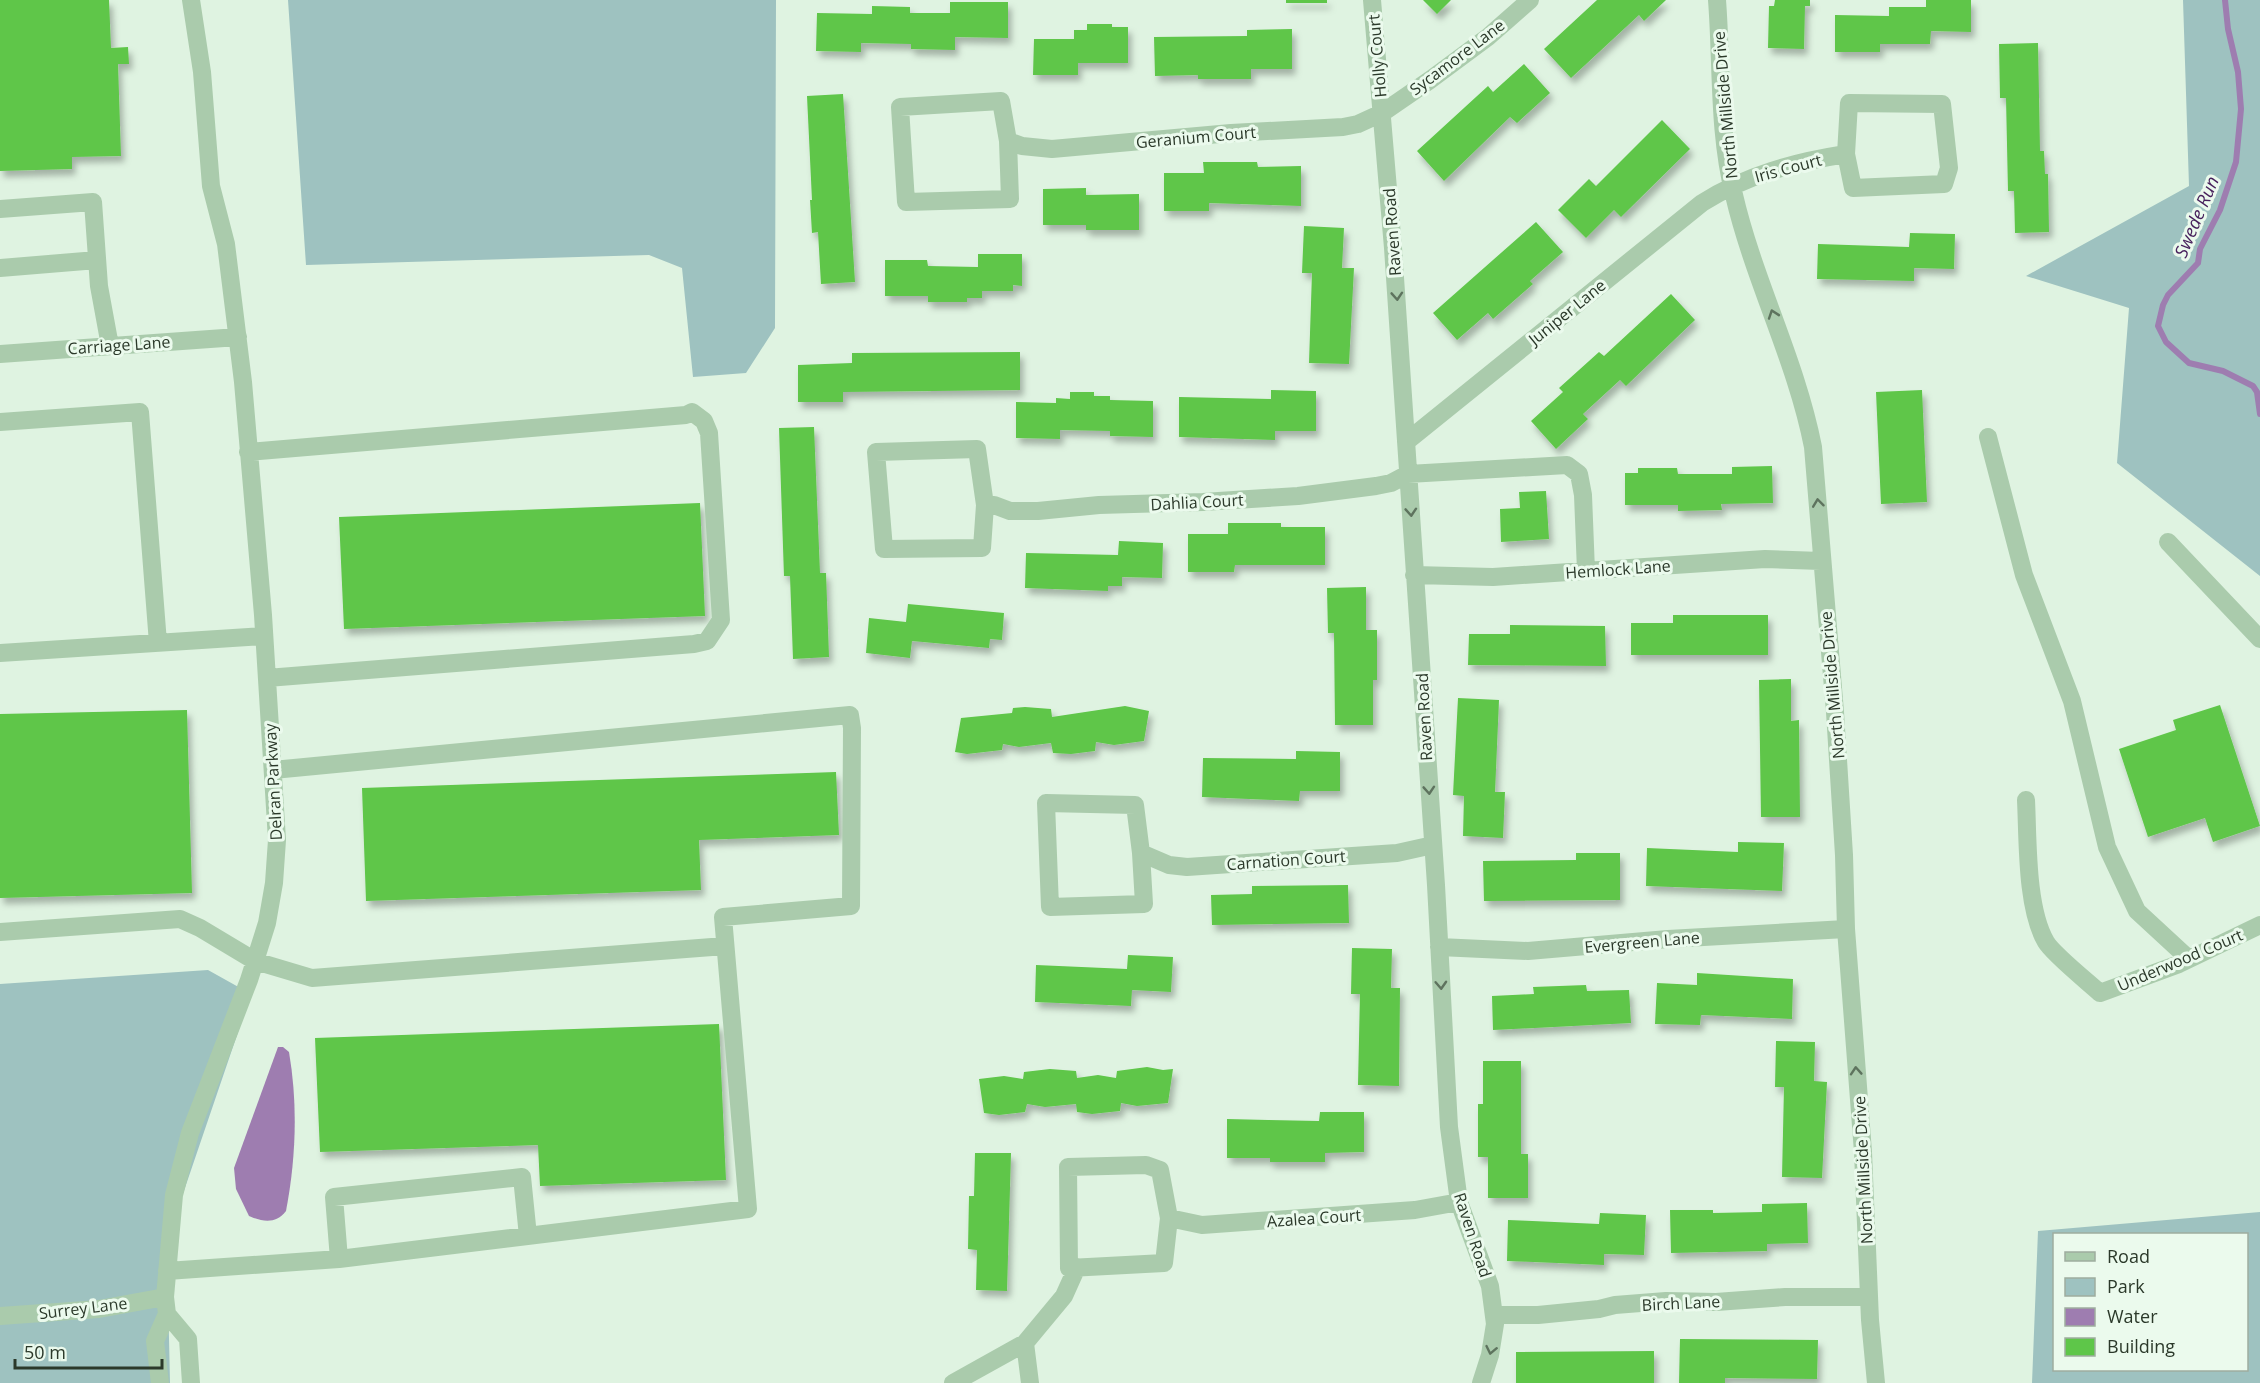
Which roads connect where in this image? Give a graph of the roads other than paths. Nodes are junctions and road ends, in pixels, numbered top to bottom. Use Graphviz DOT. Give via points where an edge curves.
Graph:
graph roads {
  1 [pos="191,0"];
  2 [pos="1372,0"];
  3 [pos="1530,0"];
  4 [pos="1717,0"];
  5 [pos="1382,113"];
  6 [pos="1008,141"];
  7 [pos="1846,154"];
  8 [pos="1732,186"];
  9 [pos="0,209"];
  10 [pos="97,260"];
  11 [pos="0,268"];
  12 [pos="238,337"];
  13 [pos="110,346"];
  14 [pos="0,354"];
  15 [pos="0,422"];
  16 [pos="1988,437"];
  17 [pos="1406,442"];
  18 [pos="248,452"];
  19 [pos="1408,474"];
  20 [pos="985,505"];
  21 [pos="2168,542"];
  22 [pos="1821,561"];
  23 [pos="1586,571"];
  24 [pos="1414,574"];
  25 [pos="264,636"];
  26 [pos="2260,639"];
  27 [pos="158,643"];
  28 [pos="0,653"];
  29 [pos="267,678"];
  30 [pos="273,770"];
  31 [pos="2026,800"];
  32 [pos="1433,845"];
  33 [pos="1141,854"];
  34 [pos="2260,925"];
  35 [pos="1846,929"];
  36 [pos="0,932"];
  37 [pos="725,945"];
  38 [pos="1439,947"];
  39 [pos="2189,959"];
  40 [pos="255,961"];
  41 [pos="1459,1202"];
  42 [pos="1169,1218"];
  43 [pos="528,1236"];
  44 [pos="339,1259"];
  45 [pos="1077,1268"];
  46 [pos="167,1271"];
  47 [pos="1869,1297"];
  48 [pos="166,1306"];
  49 [pos="0,1316"];
  50 [pos="1494,1316"];
  51 [pos="1024,1343"];
  52 [pos="160,1383"];
  53 [pos="190,1383"];
  54 [pos="953,1383"];
  55 [pos="1030,1383"];
  56 [pos="1481,1383"];
  57 [pos="1876,1383"];
  1 -- 12 [label="street, Delran Parkway" via="202,72 211,186 224,235"];
  2 -- 5 [label="street, Holly Court"];
  3 -- 5 [label="street, Sycamore Lane" via="1488,37"];
  4 -- 8 [label="street, North Millside Drive"];
  5 -- 6 [label="street, Geranium Court" via="1343,127 1052,149"];
  5 -- 17 [label="street, Raven Road, one-way"];
  6 -- 6 [label="street" via="1001,101 900,107 906,202 1010,199"];
  7 -- 7 [label="street" via="1849,103 1942,104 1949,168 1944,184 1853,188"];
  7 -- 8 [label="street, Iris Court" via="1760,174"];
  8 -- 17 [label="street, Juniper Lane" via="1702,203"];
  22 -- 8 [label="street, North Millside Drive, one-way" via="1809,427"];
  9 -- 10 [label="street" via="93,202"];
  10 -- 11 [label="street"];
  10 -- 13 [label="street"];
  12 -- 13 [label="street, Carriage Lane"];
  12 -- 18 [label="street, Delran Parkway"];
  13 -- 14 [label="street, Carriage Lane"];
  15 -- 27 [label="street" via="140,412"];
  16 -- 39 [label="street" via="2024,575 2072,701 2107,847 2137,911"];
  17 -- 19 [label="street, Raven Road"];
  18 -- 25 [label="street, Delran Parkway"];
  18 -- 29 [label="street" via="692,412 704,422 709,434 721,620 706,640"];
  19 -- 20 [label="street, Dahlia Court" via="1391,483 1298,496 1038,511 1010,511"];
  19 -- 23 [label="street, Dahlia Court" via="1567,465 1579,474 1583,495"];
  19 -- 24 [label="street, Raven Road, one-way"];
  20 -- 20 [label="street" via="977,449 876,452 884,549 982,548"];
  21 -- 26 [label="street"];
  22 -- 23 [label="street, Hemlock Lane" via="1771,559"];
  22 -- 35 [label="street, North Millside Drive" via="1835,712"];
  23 -- 24 [label="street, Hemlock Lane" via="1493,577"];
  24 -- 32 [label="street, Raven Road, one-way"];
  25 -- 27 [label="street"];
  25 -- 29 [label="street, Delran Parkway"];
  27 -- 28 [label="street"];
  29 -- 30 [label="street, Delran Parkway"];
  30 -- 37 [label="street" via="850,715 851,906 723,917"];
  30 -- 40 [label="street, Delran Parkway" via="276,861 267,923"];
  31 -- 39 [label="street, Underwood Court" via="2031,893 2047,944 2100,993"];
  32 -- 33 [label="street, Carnation Court" via="1397,853 1187,867"];
  32 -- 38 [label="street, Raven Road"];
  33 -- 33 [label="street" via="1135,805 1046,803 1050,907 1144,904"];
  34 -- 39 [label="street, Underwood Court"];
  35 -- 38 [label="street, Evergreen Lane" via="1528,951"];
  47 -- 35 [label="street, North Millside Drive, one-way" via="1863,1152"];
  36 -- 40 [label="street" via="180,919"];
  37 -- 40 [label="street" via="312,978"];
  37 -- 43 [label="street" via="748,1209"];
  38 -- 41 [label="street, Raven Road, one-way" via="1449,1127"];
  40 -- 46 [label="street, Delran Parkway" via="190,1133 174,1195"];
  41 -- 42 [label="street, Azalea Court" via="1415,1210 1220,1225"];
  41 -- 50 [label="street, Raven Road" via="1485,1269"];
  42 -- 45 [label="street" via="1164,1263"];
  42 -- 45 [label="street" via="1160,1170 1146,1165 1068,1167 1069,1268"];
  43 -- 44 [label="street"];
  43 -- 44 [label="street" via="522,1177 334,1197"];
  44 -- 46 [label="street"];
  45 -- 51 [label="street" via="1064,1296"];
  46 -- 48 [label="street, Delran Parkway"];
  47 -- 50 [label="street, Birch Lane" via="1666,1301"];
  47 -- 57 [label="street, North Millside Drive"];
  48 -- 49 [label="street, Surrey Lane"];
  48 -- 52 [label="street, Delran Parkway" via="155,1341"];
  48 -- 53 [label="street" via="188,1339"];
  50 -- 56 [label="street, Raven Road, one-way" via="1492,1347"];
  51 -- 54 [label="street"];
  51 -- 55 [label="street"];
}
